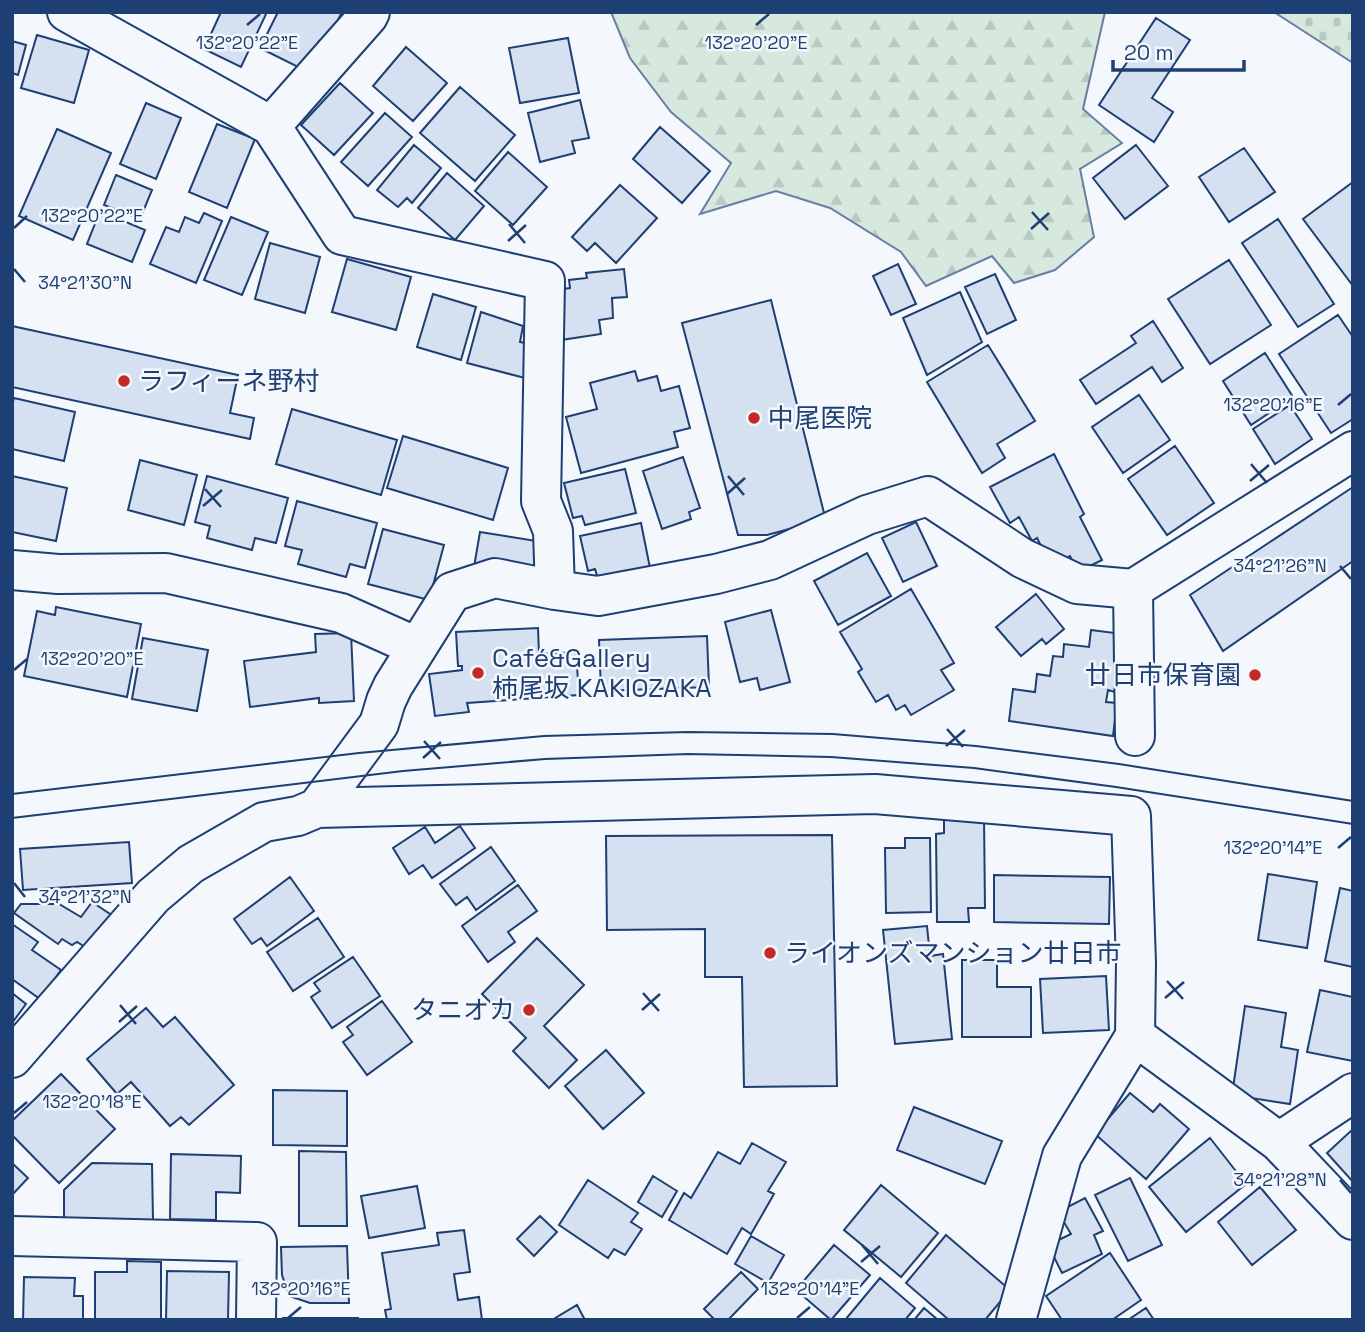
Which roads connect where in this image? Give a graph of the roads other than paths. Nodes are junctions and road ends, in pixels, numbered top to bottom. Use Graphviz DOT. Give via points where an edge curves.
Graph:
graph roads {
  1 [pos="67,12"];
  2 [pos="370,12"];
  3 [pos="271,126"];
  4 [pos="1353,451"];
  5 [pos="12,570"];
  6 [pos="1133,589"];
  7 [pos="555,590"];
  8 [pos="417,648"];
  9 [pos="1136,736"];
  10 [pos="317,808"];
  11 [pos="1135,1036"];
  12 [pos="12,1058"];
  13 [pos="1353,1093"];
  14 [pos="1279,1142"];
  15 [pos="1353,1220"];
  16 [pos="12,1236"];
  17 [pos="256,1320"];
  18 [pos="1016,1320"];
  1 -- 3 [label="street"];
  2 -- 3 [label="street"];
  3 -- 7 [label="street" via="342,235 545,281 541,502 553,531"];
  4 -- 6 [label="street"];
  5 -- 8 [label="street" via="166,573 341,613"];
  6 -- 7 [label="street" via="1077,584 1022,558 928,496 867,515 770,560 716,574 598,596"];
  6 -- 9 [label="street"];
  7 -- 8 [label="street" via="495,578 452,592"];
  8 -- 10 [label="street" via="390,693 379,724"];
  10 -- 11 [label="street" via="875,794 1131,816"];
  10 -- 12 [label="street" via="264,822 191,864 153,896"];
  11 -- 14 [label="street"];
  11 -- 18 [label="street" via="1062,1156"];
  13 -- 14 [label="street"];
  14 -- 15 [label="street"];
  16 -- 17 [label="street" via="257,1242"];
}
